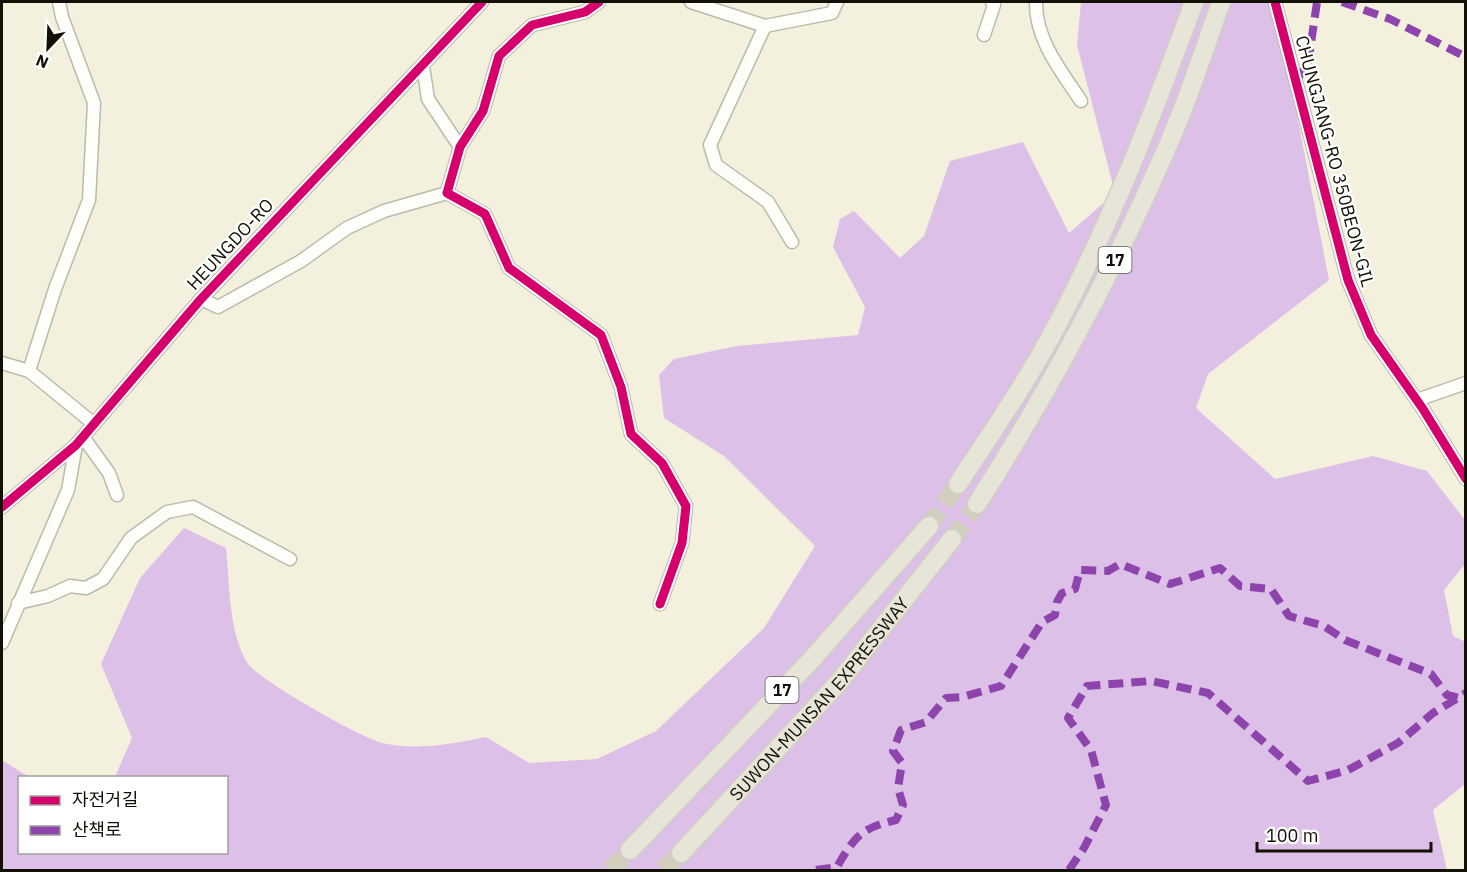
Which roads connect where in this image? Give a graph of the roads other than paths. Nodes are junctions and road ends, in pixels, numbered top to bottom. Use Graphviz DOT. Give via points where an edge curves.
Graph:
graph roads {
  1 [pos="59,2"];
  2 [pos="482,2"];
  3 [pos="599,2"];
  4 [pos="691,2"];
  5 [pos="837,2"];
  6 [pos="992,2"];
  7 [pos="1036,2"];
  8 [pos="1194,2"];
  9 [pos="1221,2"];
  10 [pos="1275,2"];
  11 [pos="765,26"];
  12 [pos="984,35"];
  13 [pos="423,66"];
  14 [pos="1081,102"];
  15 [pos="460,147"];
  16 [pos="447,194"];
  17 [pos="792,242"];
  18 [pos="201,299"];
  19 [pos="2,363"];
  20 [pos="29,371"];
  21 [pos="1466,383"];
  22 [pos="1417,400"];
  23 [pos="94,424"];
  24 [pos="80,441"];
  25 [pos="1466,479"];
  26 [pos="958,484"];
  27 [pos="117,495"];
  28 [pos="977,504"];
  29 [pos="2,507"];
  30 [pos="929,526"];
  31 [pos="952,539"];
  32 [pos="290,559"];
  33 [pos="18,603"];
  34 [pos="660,604"];
  35 [pos="2,643"];
  36 [pos="630,850"];
  37 [pos="681,853"];
  1 -- 20 [label="street" via="94,103 89,200"];
  2 -- 13 [label="street, HEUNGDO-RO"];
  3 -- 15 [label="street" via="585,12 532,25 499,56 483,111"];
  4 -- 11 [label="street"];
  5 -- 11 [label="street" via="832,14"];
  6 -- 12 [label="street"];
  7 -- 14 [label="street" via="1035,19 1053,60"];
  8 -- 26 [label="highway, 17" via="1150,123 1057,326"];
  9 -- 28 [label="highway, 17" via="1172,136 1127,237 1078,337"];
  10 -- 22 [label="street, CHUNGJANG-RO 350BEON-GIL" via="1348,280 1371,335"];
  11 -- 17 [label="street" via="711,145 716,165 768,202"];
  13 -- 15 [label="street" via="428,99"];
  13 -- 18 [label="street, HEUNGDO-RO"];
  15 -- 16 [label="street"];
  16 -- 18 [label="street" via="384,211 346,228 301,261 218,307"];
  16 -- 34 [label="street" via="485,214 509,268 601,335 621,387 631,434 662,463 686,506 682,543"];
  18 -- 23 [label="street, HEUNGDO-RO"];
  19 -- 20 [label="street"];
  20 -- 23 [label="street"];
  21 -- 22 [label="street"];
  22 -- 25 [label="street, CHUNGJANG-RO 350BEON-GIL"];
  23 -- 24 [label="street, HEUNGDO-RO"];
  24 -- 27 [label="street" via="109,473"];
  24 -- 29 [label="street, HEUNGDO-RO"];
  24 -- 33 [label="street" via="68,490"];
  30 -- 36 [label="highway, SUWON-MUNSAN EXPRESSWAY / 17" via="813,658"];
  31 -- 37 [label="highway, SUWON-MUNSAN EXPRESSWAY / 17" via="839,682"];
  32 -- 33 [label="street" via="193,507 167,512 131,538 103,579 86,588 70,586"];
  33 -- 35 [label="street"];
}
